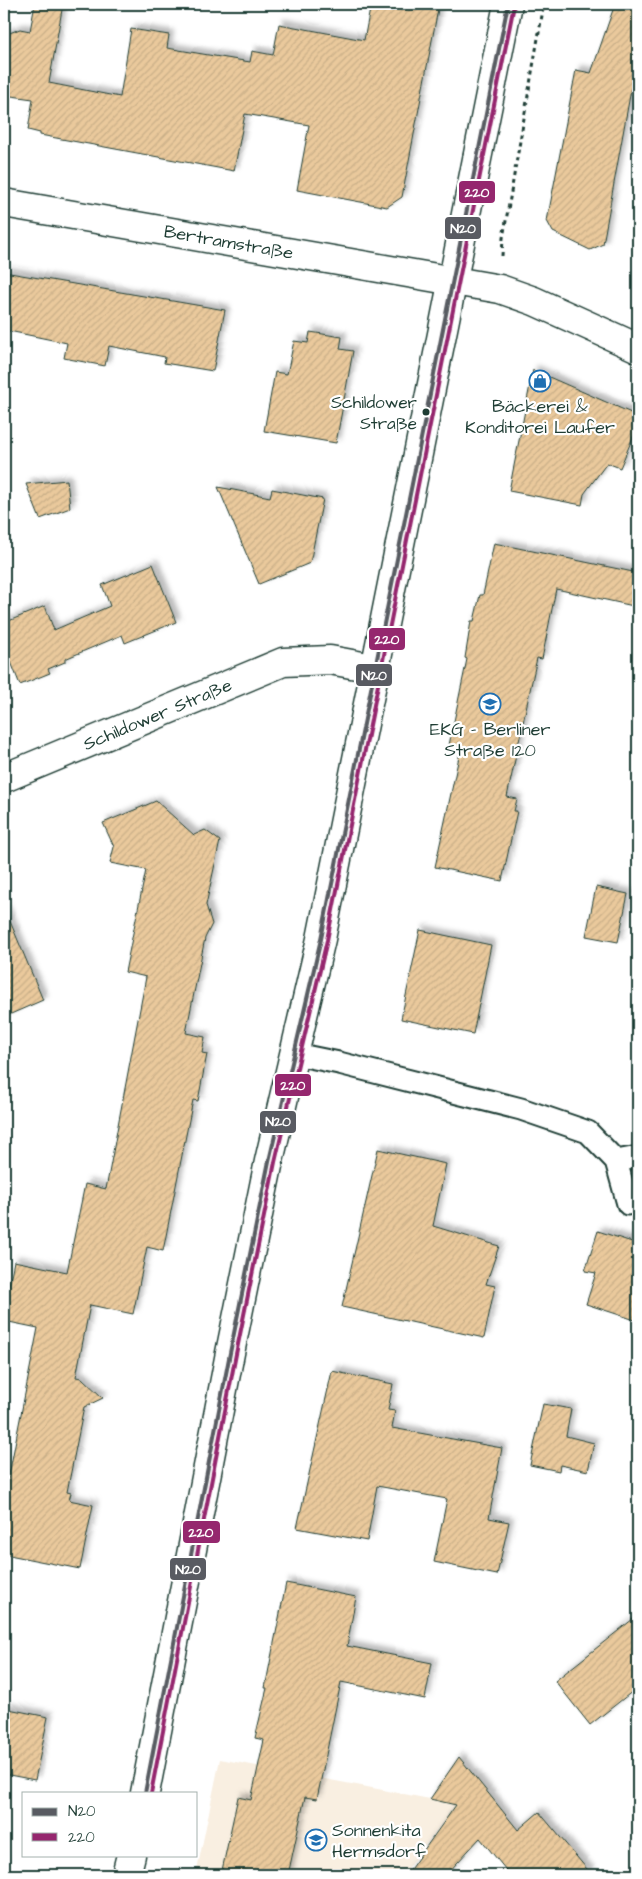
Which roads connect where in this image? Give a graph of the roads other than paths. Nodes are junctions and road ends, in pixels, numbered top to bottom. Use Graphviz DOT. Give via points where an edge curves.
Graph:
graph roads {
  1 [pos="508,4"];
  2 [pos="4,203"];
  3 [pos="453,280"];
  4 [pos="638,348"];
  5 [pos="373,668"];
  6 [pos="4,778"];
  7 [pos="295,1054"];
  8 [pos="638,1157"];
  9 [pos="616,1161"];
  10 [pos="628,1204"];
  11 [pos="145,1792"];
  12 [pos="131,1856"];
  13 [pos="126,1875"];
  1 -- 3 [label="main road"];
  2 -- 3 [label="main road, Bertramstraße"];
  3 -- 4 [label="main road, Bertramstraße" via="500,289 534,301"];
  3 -- 5 [label="main road"];
  5 -- 6 [label="main road, Schildower Straße" via="330,660 283,662"];
  5 -- 7 [label="main road" via="321,939"];
  7 -- 9 [label="lane" via="529,1112 588,1132"];
  7 -- 11 [label="main road" via="267,1170"];
  8 -- 9 [label="lane"];
  9 -- 10 [label="lane"];
  12 -- 13 [label="main road"];
}
